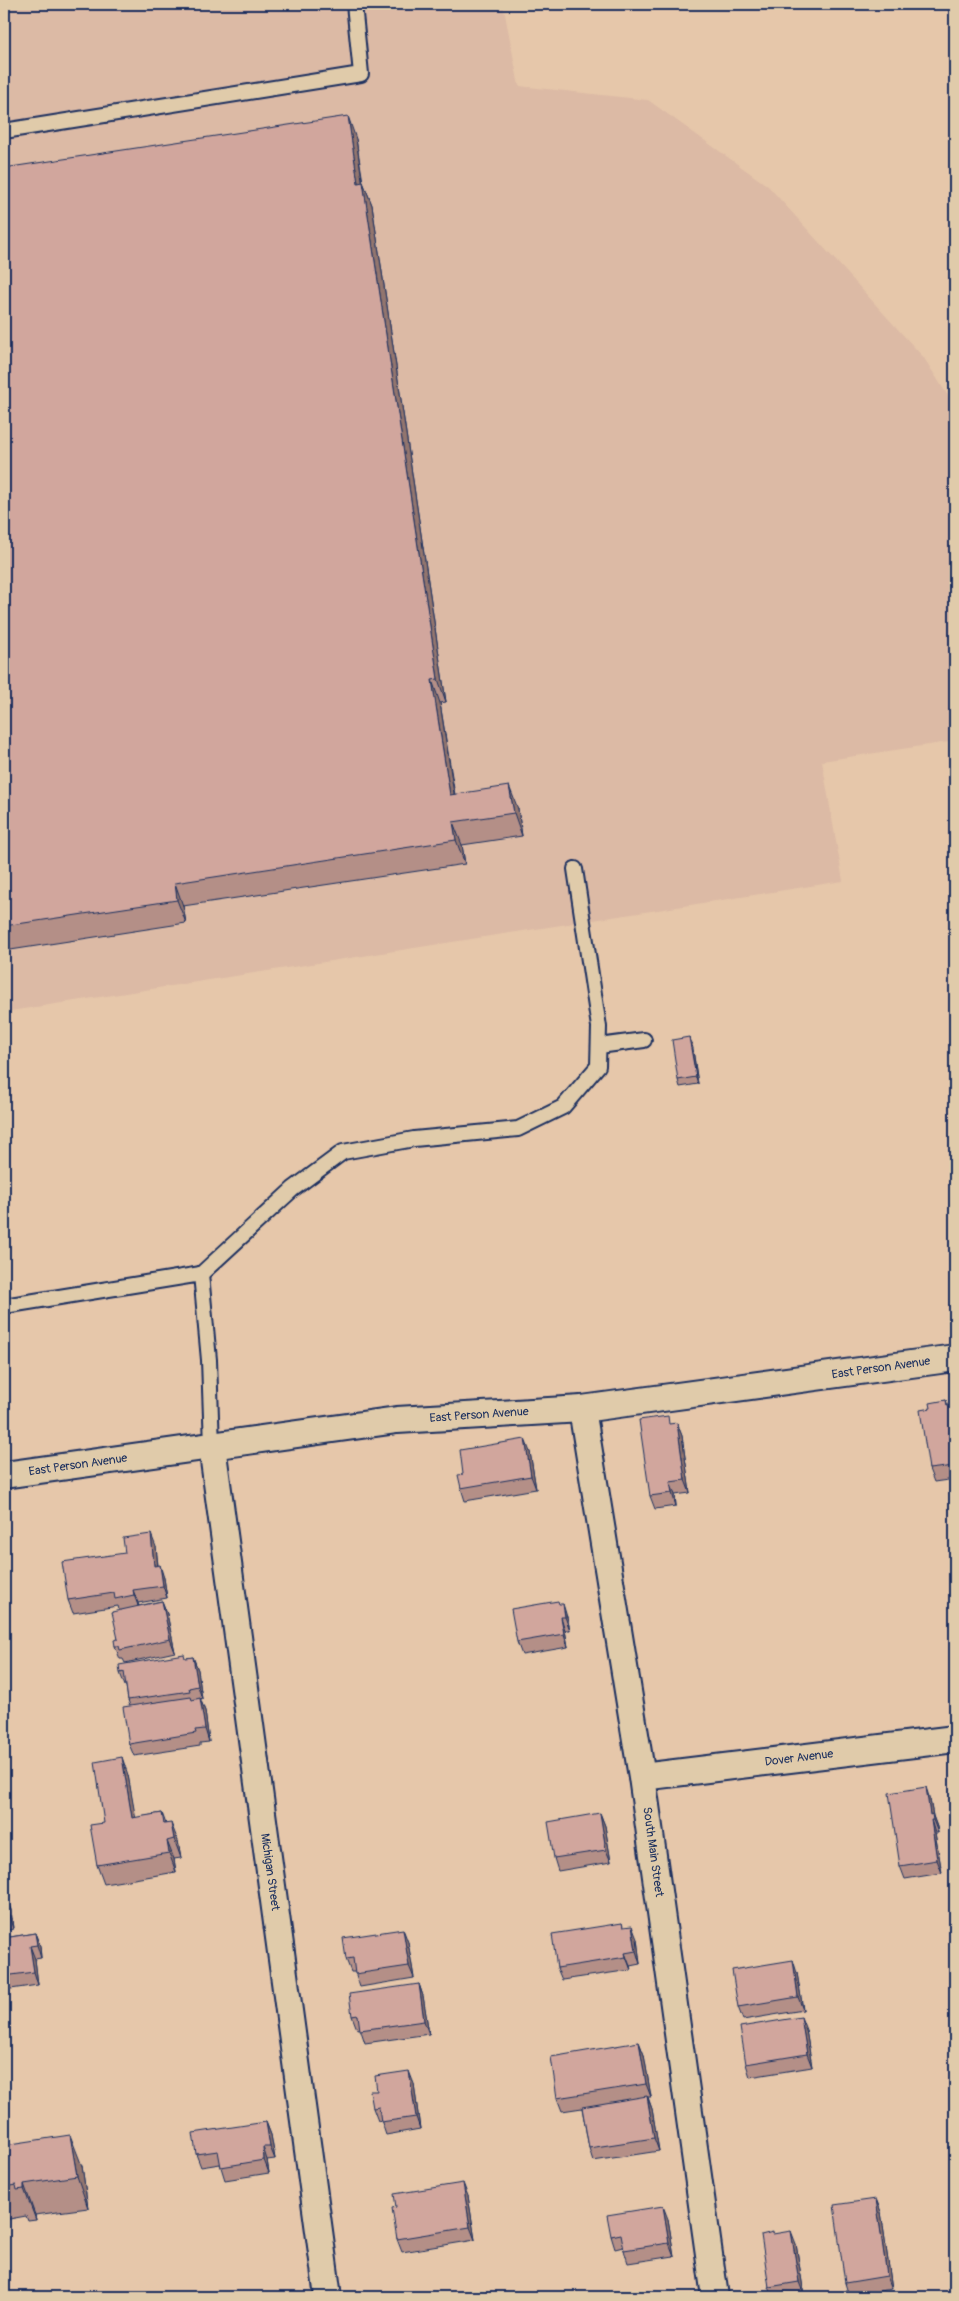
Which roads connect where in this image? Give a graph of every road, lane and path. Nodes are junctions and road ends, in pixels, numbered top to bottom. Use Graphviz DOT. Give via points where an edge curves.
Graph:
graph roads {
  1 [pos="354,4"];
  2 [pos="4,132"];
  3 [pos="575,868"];
  4 [pos="644,1040"];
  5 [pos="599,1046"];
  6 [pos="201,1274"];
  7 [pos="4,1306"];
  8 [pos="955,1358"];
  9 [pos="582,1409"];
  10 [pos="212,1446"];
  11 [pos="4,1475"];
  12 [pos="955,1739"];
  13 [pos="642,1777"];
  14 [pos="328,2297"];
  15 [pos="715,2297"];
  1 -- 2 [label="lane" via="361,74"];
  3 -- 5 [label="lane" via="593,980"];
  4 -- 5 [label="lane"];
  5 -- 6 [label="lane" via="598,1066 562,1107 518,1130 414,1139 343,1152 293,1189"];
  6 -- 7 [label="lane"];
  6 -- 10 [label="lane"];
  8 -- 9 [label="street, East Person Avenue"];
  9 -- 10 [label="street, East Person Avenue" via="397,1420"];
  9 -- 13 [label="street, South Main Street"];
  10 -- 11 [label="street, East Person Avenue"];
  10 -- 14 [label="street, Michigan Street"];
  12 -- 13 [label="street, Dover Avenue"];
  13 -- 15 [label="street, South Main Street"];
}
